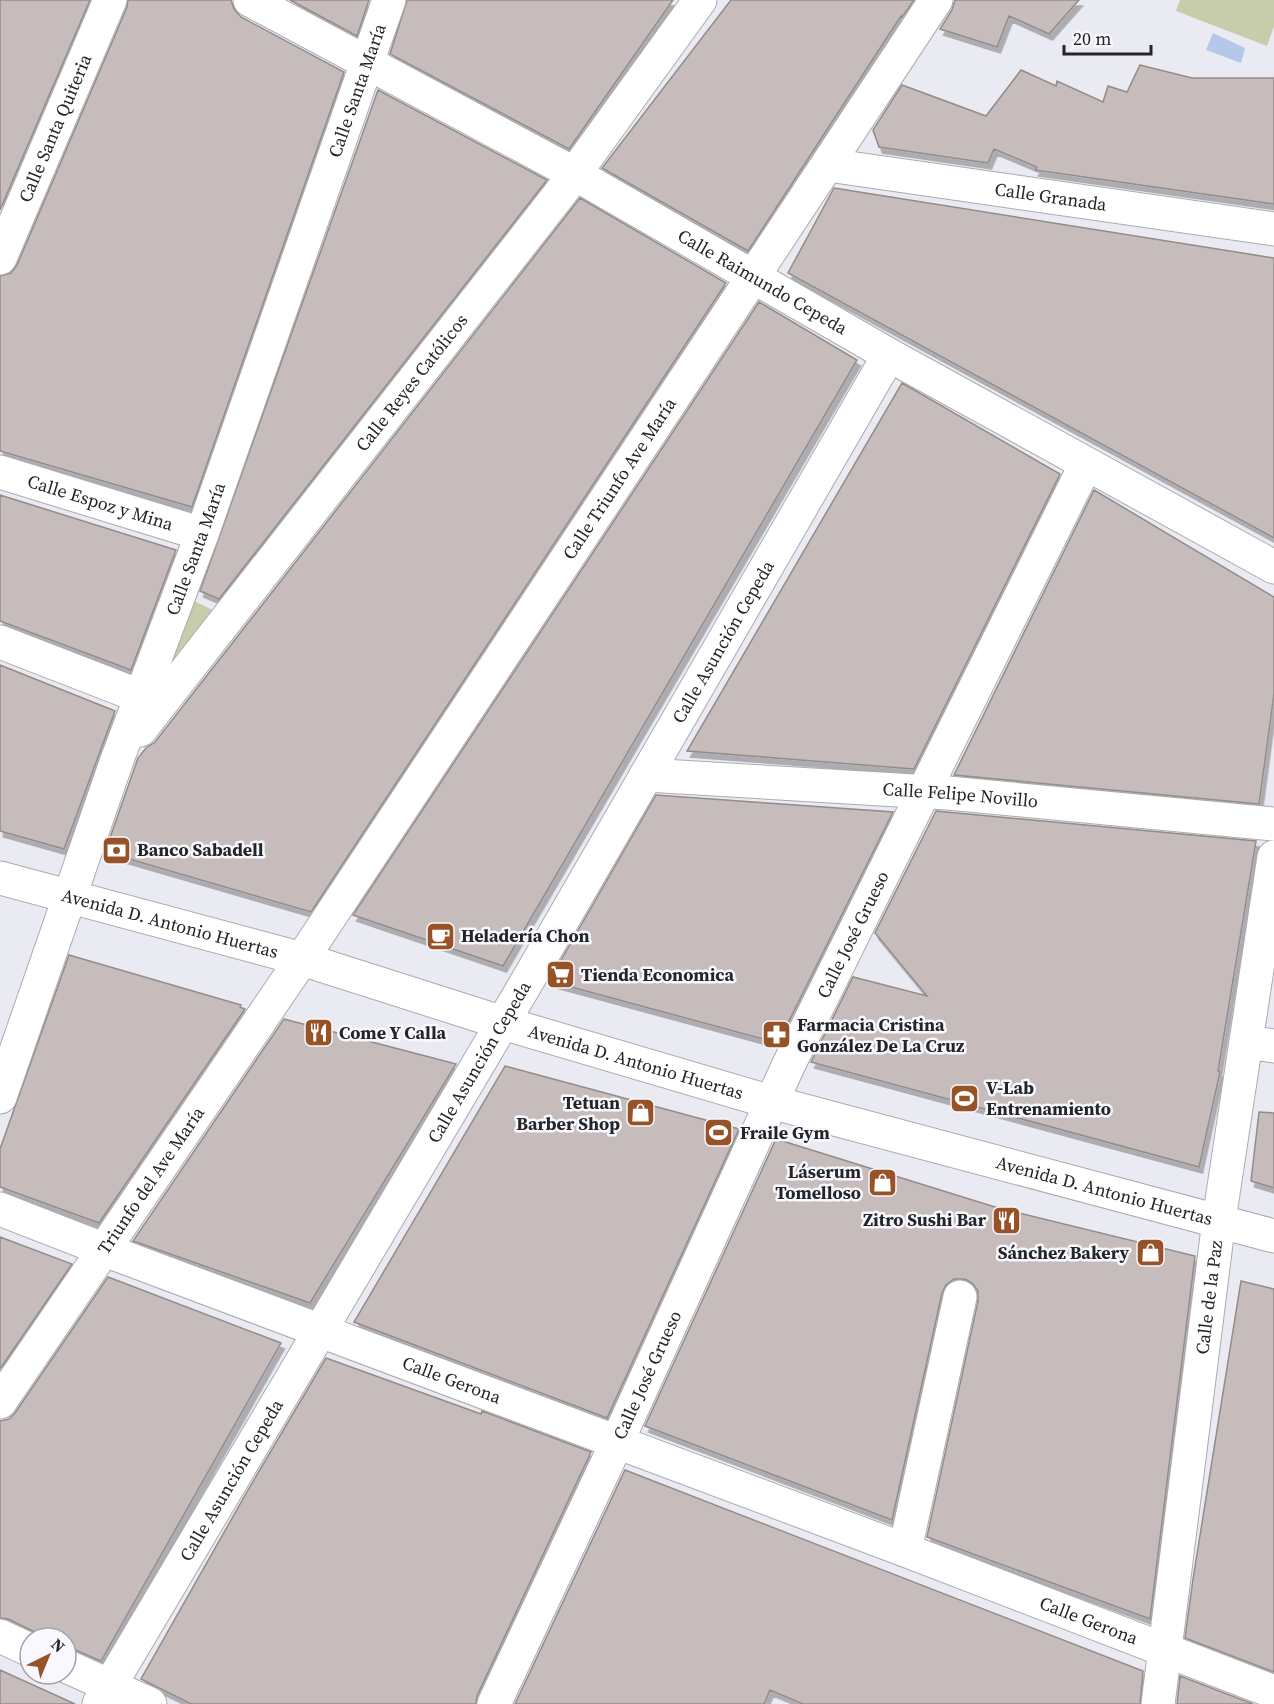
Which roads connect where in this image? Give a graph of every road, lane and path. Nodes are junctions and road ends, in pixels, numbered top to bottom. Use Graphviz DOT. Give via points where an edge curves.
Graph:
graph roads {
  1 [pos="110,0"];
  2 [pos="250,0"];
  3 [pos="388,0"];
  4 [pos="700,0"];
  5 [pos="936,0"];
  6 [pos="366,62"];
  7 [pos="828,165"];
  8 [pos="575,174"];
  9 [pos="1274,229"];
  10 [pos="0,258"];
  11 [pos="755,276"];
  12 [pos="889,355"];
  13 [pos="1086,464"];
  14 [pos="0,472"];
  15 [pos="202,534"];
  16 [pos="1274,567"];
  17 [pos="0,642"];
  18 [pos="142,697"];
  19 [pos="117,760"];
  20 [pos="646,775"];
  21 [pos="924,791"];
  22 [pos="1274,824"];
  23 [pos="1274,857"];
  24 [pos="0,878"];
  25 [pos="70,896"];
  26 [pos="302,959"];
  27 [pos="503,1023"];
  28 [pos="1260,1044"];
  29 [pos="0,1097"];
  30 [pos="771,1102"];
  31 [pos="0,1209"];
  32 [pos="1219,1220"];
  33 [pos="1274,1236"];
  34 [pos="103,1249"];
  35 [pos="960,1297"];
  36 [pos="320,1331"];
  37 [pos="0,1401"];
  38 [pos="617,1442"];
  39 [pos="905,1550"];
  40 [pos="0,1636"];
  41 [pos="18,1644"];
  42 [pos="1166,1651"];
  43 [pos="78,1675"];
  44 [pos="1274,1692"];
  45 [pos="104,1695"];
  46 [pos="150,1704"];
  47 [pos="494,1704"];
  48 [pos="1158,1704"];
  1 -- 10 [label="street, Calle Santa Quiteria"];
  2 -- 6 [label="street, Calle Raimundo Cepeda"];
  3 -- 6 [label="street, Calle Santa María"];
  4 -- 8 [label="street, Calle Reyes Católicos"];
  5 -- 7 [label="street, Calle Triunfo Ave María"];
  6 -- 8 [label="street, Calle Raimundo Cepeda"];
  6 -- 15 [label="street, Calle Santa María"];
  7 -- 9 [label="street, Calle Granada"];
  7 -- 11 [label="street, Calle Triunfo Ave María"];
  8 -- 11 [label="street, Calle Raimundo Cepeda"];
  8 -- 19 [label="street, Calle Reyes Católicos"];
  11 -- 12 [label="street, Calle Raimundo Cepeda"];
  11 -- 26 [label="street, Calle Triunfo Ave María"];
  12 -- 13 [label="street, Calle Raimundo Cepeda"];
  12 -- 20 [label="street, Calle Asunción Cepeda"];
  13 -- 16 [label="street, Calle Raimundo Cepeda"];
  13 -- 21 [label="street, Calle José Grueso"];
  14 -- 15 [label="street, Calle Espoz y Mina"];
  15 -- 18 [label="street, Calle Santa María"];
  17 -- 18 [label="street"];
  18 -- 19 [label="street, Calle Santa María"];
  19 -- 25 [label="street, Calle Santa María"];
  20 -- 21 [label="street, Calle Felipe Novillo"];
  20 -- 27 [label="street, Calle Asunción Cepeda"];
  21 -- 22 [label="street, Calle Felipe Novillo"];
  21 -- 30 [label="street, Calle José Grueso"];
  23 -- 28 [label="street, Calle de la Paz"];
  24 -- 25 [label="street, Avenida D. Antonio Huertas"];
  25 -- 26 [label="street, Avenida D. Antonio Huertas"];
  25 -- 29 [label="street, Calle Santa María"];
  26 -- 27 [label="street, Avenida D. Antonio Huertas"];
  26 -- 34 [label="street, Triunfo del Ave María"];
  27 -- 30 [label="street, Avenida D. Antonio Huertas"];
  27 -- 36 [label="street, Calle Asunción Cepeda"];
  28 -- 32 [label="street, Calle de la Paz"];
  30 -- 32 [label="street, Avenida D. Antonio Huertas"];
  30 -- 38 [label="street, Calle José Grueso"];
  31 -- 34 [label="street, Calle Gerona"];
  32 -- 33 [label="street, Avenida D. Antonio Huertas"];
  32 -- 42 [label="street, Calle de la Paz"];
  34 -- 36 [label="street, Calle Gerona"];
  34 -- 37 [label="street, Triunfo del Ave María"];
  35 -- 39 [label="street"];
  36 -- 38 [label="street, Calle Gerona"];
  36 -- 45 [label="street, Calle Asunción Cepeda"];
  38 -- 39 [label="street, Calle Gerona"];
  38 -- 47 [label="street, Calle José Grueso"];
  39 -- 42 [label="street, Calle Gerona"];
  40 -- 41 [label="street"];
  42 -- 44 [label="street, Calle Gerona"];
  42 -- 48 [label="street, Calle de la Paz"];
  43 -- 45 [label="street"];
  45 -- 46 [label="street"];
}
